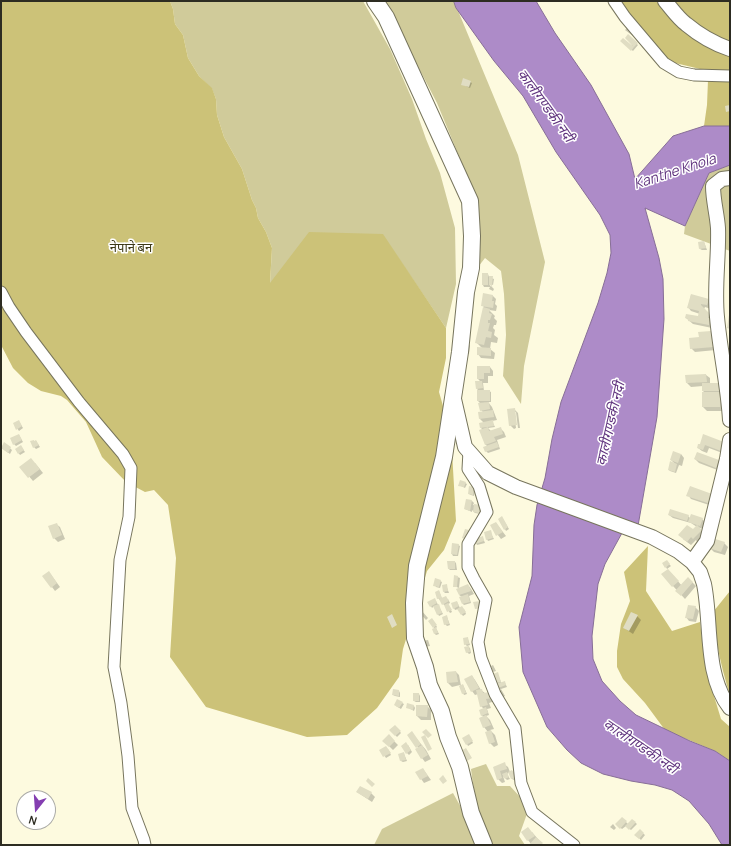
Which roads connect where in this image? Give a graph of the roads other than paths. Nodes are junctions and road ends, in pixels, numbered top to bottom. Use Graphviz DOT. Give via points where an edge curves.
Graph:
graph roads {
  1 [pos="375,1"];
  2 [pos="614,1"];
  3 [pos="665,1"];
  4 [pos="730,49"];
  5 [pos="730,76"];
  6 [pos="730,178"];
  7 [pos="1,292"];
  8 [pos="453,394"];
  9 [pos="730,420"];
  10 [pos="730,440"];
  11 [pos="469,451"];
  12 [pos="692,562"];
  13 [pos="730,708"];
  14 [pos="145,845"];
  15 [pos="484,845"];
  16 [pos="574,845"];
  1 -- 8 [label="highway" via="386,17 470,201 471,268"];
  2 -- 5 [label="street" via="625,18 664,63 679,72 694,75"];
  3 -- 4 [label="main road" via="686,24"];
  6 -- 9 [label="main road" via="722,179 713,186 713,197 718,227 717,314"];
  7 -- 14 [label="street" via="26,332 79,402 123,454 131,468 128,517 120,560 114,667 127,748 132,808"];
  8 -- 11 [label="main road" via="465,447"];
  8 -- 15 [label="highway" via="444,457 417,566 415,638 429,685 460,766 471,813"];
  10 -- 12 [label="main road" via="707,540"];
  11 -- 12 [label="main road" via="488,472 516,487 652,537"];
  11 -- 16 [label="street" via="468,469 479,486 487,512 468,544 468,567 486,600 478,642 481,658 495,694 515,728 521,783 532,812"];
  12 -- 13 [label="main road" via="700,572 704,584 713,666 718,686"];
}
